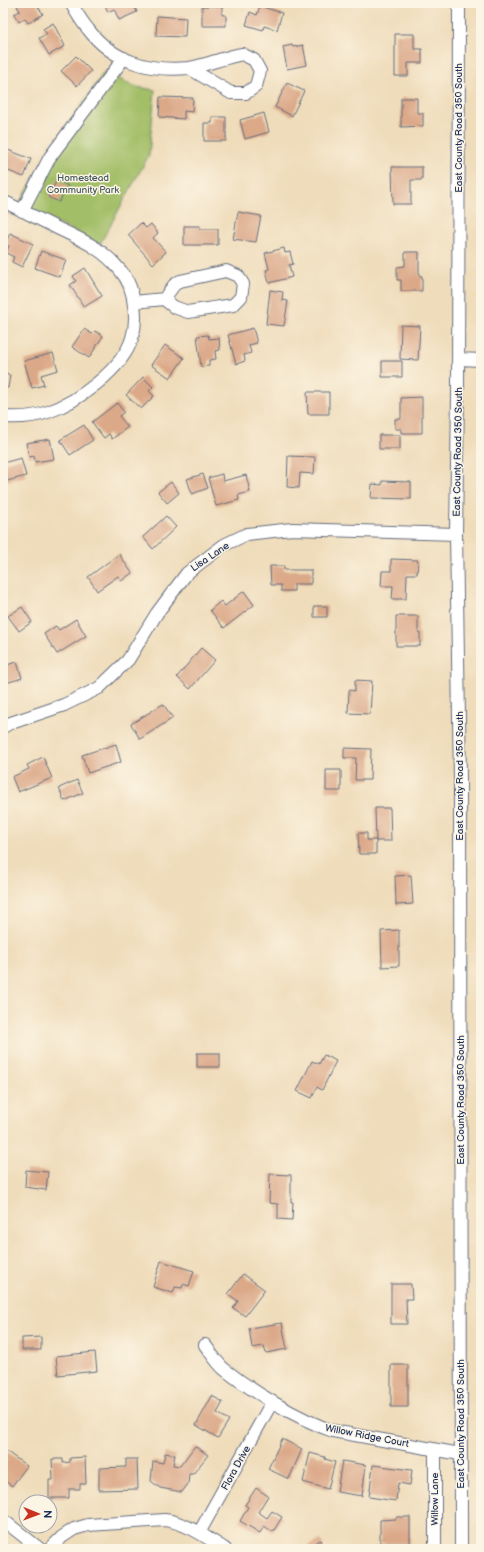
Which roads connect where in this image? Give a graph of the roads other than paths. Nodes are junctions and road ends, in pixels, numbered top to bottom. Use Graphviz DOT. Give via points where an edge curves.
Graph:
graph roads {
  1 [pos="71,3"];
  2 [pos="459,3"];
  3 [pos="124,58"];
  4 [pos="189,68"];
  5 [pos="3,201"];
  6 [pos="22,210"];
  7 [pos="164,299"];
  8 [pos="134,302"];
  9 [pos="458,359"];
  10 [pos="481,360"];
  11 [pos="3,417"];
  12 [pos="456,534"];
  13 [pos="3,727"];
  14 [pos="205,1345"];
  15 [pos="272,1402"];
  16 [pos="435,1450"];
  17 [pos="460,1454"];
  18 [pos="3,1520"];
  19 [pos="199,1533"];
  20 [pos="40,1549"];
  21 [pos="50,1549"];
  22 [pos="225,1549"];
  23 [pos="435,1549"];
  24 [pos="461,1549"];
  1 -- 3 [label="street" via="87,29 102,45"];
  2 -- 9 [label="street, East County Road 350 South"];
  3 -- 4 [label="street" via="146,66"];
  3 -- 6 [label="street" via="50,157"];
  4 -- 4 [label="street" via="242,54 254,60 260,71 256,86 246,93 231,93"];
  5 -- 6 [label="street"];
  6 -- 8 [label="street" via="94,246 108,257 121,271"];
  7 -- 7 [label="street" via="180,281 226,271 238,276 243,284 241,297 233,305 188,312 174,307"];
  7 -- 8 [label="street"];
  8 -- 11 [label="street" via="135,324 132,339 116,367 100,382 65,405 49,412"];
  9 -- 10 [label="street"];
  9 -- 12 [label="street, East County Road 350 South"];
  12 -- 13 [label="street, Lisa Lane" via="292,528 247,534 224,546 186,573 128,660 99,688 64,705"];
  12 -- 17 [label="street, East County Road 350 South" via="460,799"];
  14 -- 15 [label="street, Willow Ridge Court" via="223,1368"];
  15 -- 16 [label="street, Willow Ridge Court" via="333,1431"];
  15 -- 19 [label="street, Flora Drive"];
  16 -- 17 [label="street, Willow Ridge Court"];
  16 -- 23 [label="street, Willow Lane"];
  17 -- 24 [label="street, East County Road 350 South"];
  18 -- 20 [label="street"];
  19 -- 21 [label="street" via="181,1523 165,1520 88,1525 62,1536"];
  19 -- 22 [label="street"];
}
